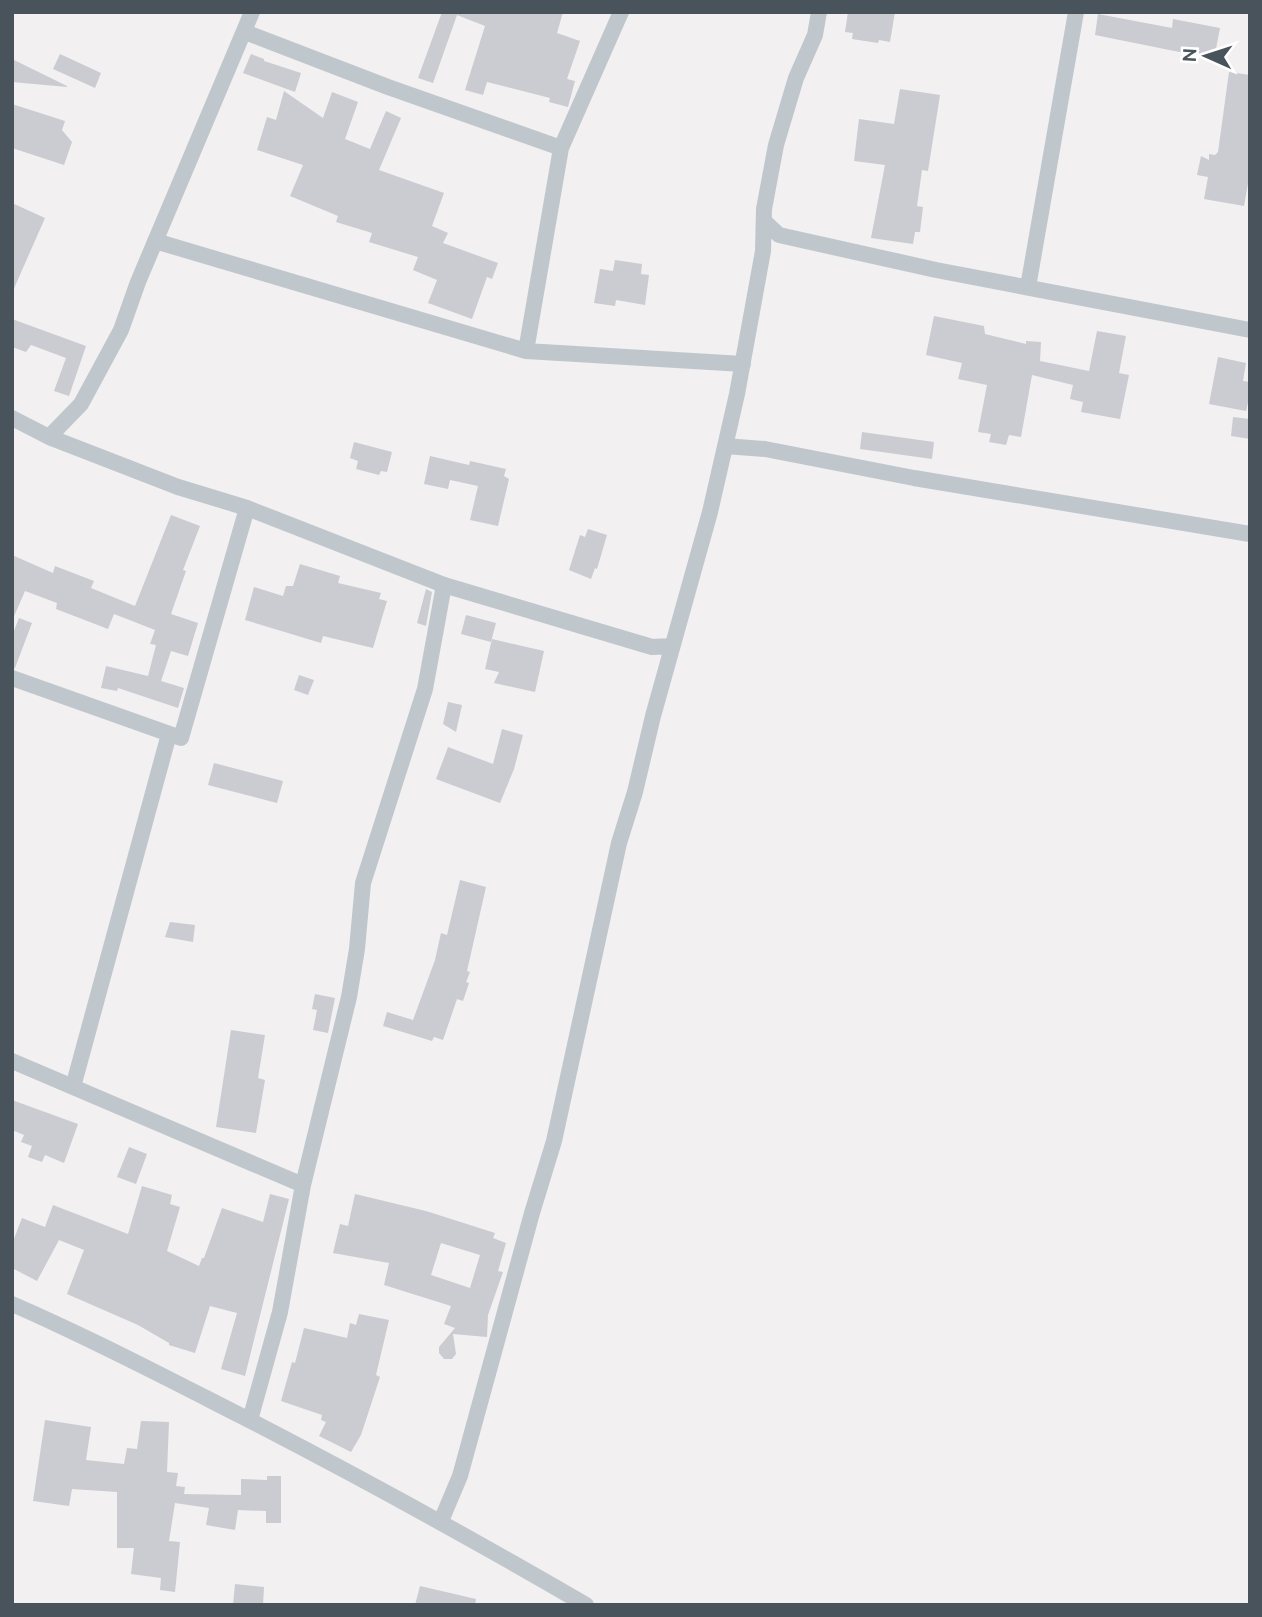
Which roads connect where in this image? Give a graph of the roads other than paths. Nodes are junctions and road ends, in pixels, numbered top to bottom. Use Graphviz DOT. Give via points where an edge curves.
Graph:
graph roads {
  1 [pos="252,12"];
  2 [pos="621,12"];
  3 [pos="1076,12"];
  4 [pos="818,13"];
  5 [pos="245,32"];
  6 [pos="562,148"];
  7 [pos="764,221"];
  8 [pos="779,235"];
  9 [pos="155,241"];
  10 [pos="763,251"];
  11 [pos="1028,287"];
  12 [pos="1250,330"];
  13 [pos="527,351"];
  14 [pos="743,364"];
  15 [pos="12,418"];
  16 [pos="49,437"];
  17 [pos="725,446"];
  18 [pos="247,508"];
  19 [pos="1250,534"];
  20 [pos="444,585"];
  21 [pos="672,646"];
  22 [pos="12,678"];
  23 [pos="169,734"];
  24 [pos="12,1061"];
  25 [pos="73,1087"];
  26 [pos="303,1185"];
  27 [pos="12,1304"];
  28 [pos="250,1420"];
  29 [pos="440,1521"];
  30 [pos="586,1605"];
  1 -- 5 [label="street"];
  2 -- 6 [label="street"];
  3 -- 11 [label="street"];
  4 -- 7 [label="street" via="815,35 796,78 776,145"];
  5 -- 6 [label="street"];
  5 -- 9 [label="street"];
  6 -- 13 [label="street"];
  7 -- 8 [label="street"];
  7 -- 10 [label="street"];
  8 -- 10 [label="street"];
  8 -- 11 [label="street"];
  9 -- 13 [label="street"];
  9 -- 16 [label="street" via="121,330 89,390"];
  10 -- 14 [label="street"];
  11 -- 12 [label="street"];
  13 -- 14 [label="street"];
  14 -- 17 [label="street"];
  15 -- 16 [label="street"];
  16 -- 18 [label="street" via="178,487"];
  17 -- 19 [label="street" via="765,449"];
  17 -- 21 [label="street"];
  18 -- 20 [label="street"];
  18 -- 23 [label="street" via="181,738"];
  20 -- 21 [label="street" via="640,644"];
  20 -- 26 [label="street" via="425,689 363,883 349,997"];
  21 -- 29 [label="street" via="619,843 554,1141 460,1476"];
  22 -- 23 [label="street"];
  23 -- 25 [label="street"];
  24 -- 25 [label="street"];
  25 -- 26 [label="street"];
  26 -- 28 [label="street" via="280,1312"];
  27 -- 28 [label="street"];
  28 -- 29 [label="street"];
  29 -- 30 [label="street"];
}
